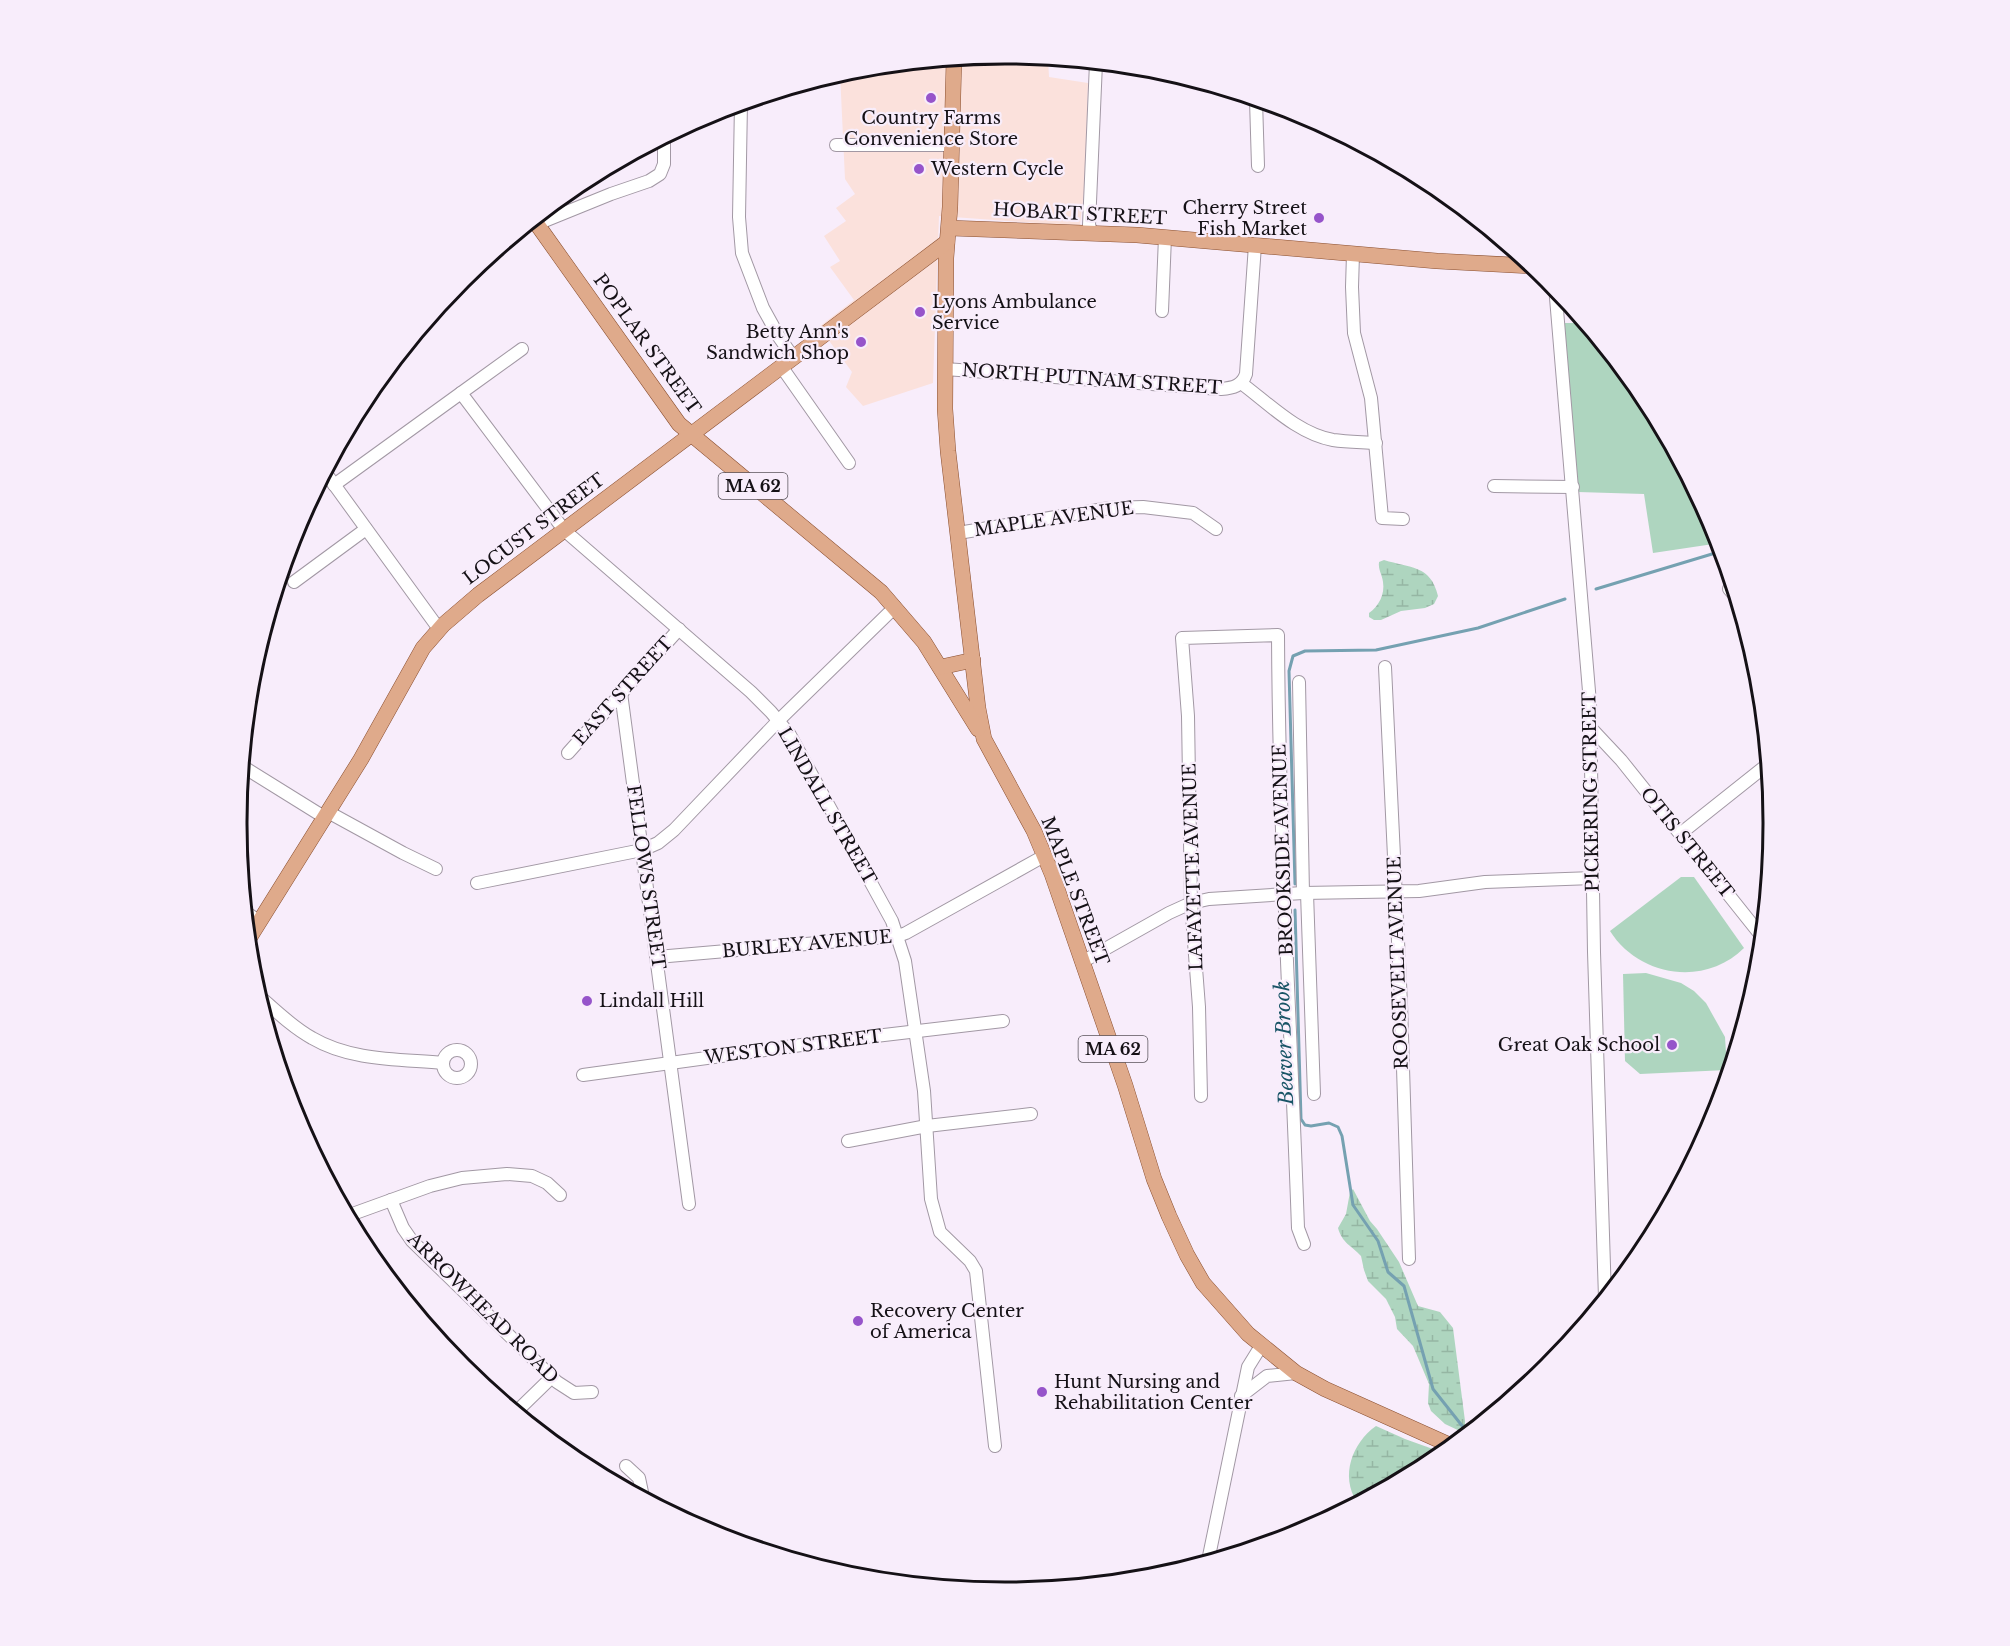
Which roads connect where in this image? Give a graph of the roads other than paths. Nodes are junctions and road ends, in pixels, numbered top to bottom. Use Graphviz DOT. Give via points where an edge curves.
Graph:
graph roads {
  1 [pos="954,66"];
  2 [pos="1096,70"];
  3 [pos="1256,108"];
  4 [pos="741,112"];
  5 [pos="836,145"];
  6 [pos="952,145"];
  7 [pos="664,146"];
  8 [pos="1258,166"];
  9 [pos="549,217"];
  10 [pos="538,226"];
  11 [pos="1092,233"];
  12 [pos="948,235"];
  13 [pos="1165,237"];
  14 [pos="1255,245"];
  15 [pos="1353,254"];
  16 [pos="1518,265"];
  17 [pos="1556,303"];
  18 [pos="1162,311"];
  19 [pos="522,349"];
  20 [pos="787,361"];
  21 [pos="945,369"];
  22 [pos="1241,383"];
  23 [pos="461,393"];
  24 [pos="691,435"];
  25 [pos="1376,443"];
  26 [pos="849,463"];
  27 [pos="330,479"];
  28 [pos="334,485"];
  29 [pos="1494,486"];
  30 [pos="1572,487"];
  31 [pos="1403,519"];
  32 [pos="366,529"];
  33 [pos="1216,529"];
  34 [pos="564,530"];
  35 [pos="958,533"];
  36 [pos="294,582"];
  37 [pos="895,607"];
  38 [pos="439,629"];
  39 [pos="678,629"];
  40 [pos="1182,638"];
  41 [pos="973,660"];
  42 [pos="941,667"];
  43 [pos="1386,667"];
  44 [pos="1299,682"];
  45 [pos="621,693"];
  46 [pos="778,721"];
  47 [pos="1590,727"];
  48 [pos="984,740"];
  49 [pos="1611,749"];
  50 [pos="568,753"];
  51 [pos="1591,761"];
  52 [pos="1762,769"];
  53 [pos="248,770"];
  54 [pos="326,814"];
  55 [pos="1680,834"];
  56 [pos="642,850"];
  57 [pos="1044,856"];
  58 [pos="436,869"];
  59 [pos="1593,878"];
  60 [pos="477,883"];
  61 [pos="1396,891"];
  62 [pos="1305,893"];
  63 [pos="1284,894"];
  64 [pos="1191,903"];
  65 [pos="252,917"];
  66 [pos="259,921"];
  67 [pos="254,929"];
  68 [pos="1756,929"];
  69 [pos="898,936"];
  70 [pos="657,957"];
  71 [pos="1082,962"];
  72 [pos="269,1004"];
  73 [pos="1003,1021"];
  74 [pos="915,1032"];
  75 [pos="443,1063"];
  76 [pos="672,1064"];
  77 [pos="583,1075"];
  78 [pos="1314,1094"];
  79 [pos="1201,1096"];
  80 [pos="1030,1114"];
  81 [pos="927,1126"];
  82 [pos="848,1141"];
  83 [pos="560,1195"];
  84 [pos="390,1200"];
  85 [pos="689,1204"];
  86 [pos="355,1213"];
  87 [pos="1304,1244"];
  88 [pos="1409,1259"];
  89 [pos="1605,1288"];
  90 [pos="1261,1346"];
  91 [pos="1296,1373"];
  92 [pos="552,1377"];
  93 [pos="592,1392"];
  94 [pos="1241,1396"];
  95 [pos="521,1407"];
  96 [pos="1443,1442"];
  97 [pos="994,1446"];
  98 [pos="626,1466"];
  99 [pos="641,1488"];
  100 [pos="1210,1553"];
  1 -- 6 [label="main road, MAPLE STREET"];
  2 -- 11 [label="street" via="1089,222"];
  3 -- 8 [label="street"];
  4 -- 20 [label="street" via="742,253"];
  5 -- 6 [label="street"];
  6 -- 12 [label="main road, MAPLE STREET"];
  7 -- 9 [label="street" via="660,174 649,181"];
  10 -- 24 [label="main road, POPLAR STREET / MA 62" via="679,424"];
  11 -- 12 [label="main road, HOBART STREET"];
  11 -- 13 [label="main road, HOBART STREET"];
  12 -- 20 [label="main road, LOCUST STREET"];
  12 -- 21 [label="main road, MAPLE STREET"];
  13 -- 14 [label="main road, HOBART STREET"];
  13 -- 18 [label="street"];
  14 -- 15 [label="main road, HOBART STREET"];
  14 -- 22 [label="street, NORTH PUTNAM STREET" via="1246,374"];
  15 -- 16 [label="main road, HOBART STREET"];
  15 -- 25 [label="street" via="1354,333 1371,398"];
  17 -- 30 [label="street, PICKERING STREET"];
  19 -- 23 [label="street"];
  20 -- 24 [label="main road, LOCUST STREET"];
  20 -- 26 [label="street"];
  21 -- 22 [label="street, NORTH PUTNAM STREET" via="1221,388"];
  21 -- 35 [label="main road, MAPLE STREET" via="948,451"];
  22 -- 25 [label="street" via="1315,434 1332,440"];
  23 -- 28 [label="street"];
  23 -- 34 [label="street, LINDALL STREET"];
  24 -- 34 [label="main road, LOCUST STREET"];
  24 -- 37 [label="main road, POPLAR STREET / MA 62"];
  25 -- 31 [label="street" via="1382,518"];
  27 -- 28 [label="street"];
  28 -- 32 [label="street"];
  29 -- 30 [label="street"];
  30 -- 47 [label="street, PICKERING STREET"];
  32 -- 36 [label="street"];
  32 -- 38 [label="street"];
  33 -- 35 [label="street, MAPLE AVENUE" via="1193,513 1143,507 1099,509"];
  34 -- 38 [label="main road, LOCUST STREET"];
  34 -- 39 [label="street, LINDALL STREET"];
  35 -- 41 [label="main road, MAPLE STREET"];
  37 -- 42 [label="main road, POPLAR STREET / MA 62"];
  37 -- 46 [label="street"];
  38 -- 54 [label="main road, LOCUST STREET" via="423,648"];
  39 -- 45 [label="street, EAST STREET"];
  39 -- 46 [label="street, LINDALL STREET" via="751,692"];
  40 -- 63 [label="street, BROOKSIDE AVENUE" via="1278,635"];
  40 -- 64 [label="street, LAFAYETTE AVENUE" via="1188,716"];
  41 -- 42 [label="main road"];
  41 -- 48 [label="main road, MAPLE STREET"];
  42 -- 48 [label="main road, POPLAR STREET / MA 62"];
  43 -- 61 [label="street, ROOSEVELT AVENUE"];
  44 -- 62 [label="street, BROOKSIDE AVENUE"];
  45 -- 50 [label="street, EAST STREET"];
  45 -- 56 [label="street, FELLOWS STREET"];
  46 -- 56 [label="street" via="674,830"];
  46 -- 69 [label="street, LINDALL STREET" via="836,815"];
  47 -- 49 [label="street, OTIS STREET"];
  47 -- 51 [label="street, PICKERING STREET"];
  48 -- 57 [label="main road, MAPLE STREET / MA 62"];
  49 -- 51 [label="street"];
  49 -- 55 [label="street, OTIS STREET"];
  51 -- 59 [label="street, PICKERING STREET"];
  52 -- 55 [label="street"];
  53 -- 54 [label="street"];
  54 -- 58 [label="street"];
  54 -- 66 [label="main road, LOCUST STREET"];
  55 -- 68 [label="street, OTIS STREET"];
  56 -- 60 [label="street"];
  56 -- 70 [label="street, FELLOWS STREET"];
  57 -- 69 [label="street, BURLEY AVENUE"];
  57 -- 71 [label="main road, MAPLE STREET / MA 62"];
  59 -- 61 [label="street" via="1485,882"];
  59 -- 89 [label="street, PICKERING STREET"];
  61 -- 62 [label="street"];
  61 -- 88 [label="street, ROOSEVELT AVENUE"];
  62 -- 63 [label="street"];
  62 -- 78 [label="street, BROOKSIDE AVENUE"];
  63 -- 64 [label="street"];
  63 -- 87 [label="street, BROOKSIDE AVENUE" via="1298,1228"];
  64 -- 71 [label="street"];
  64 -- 79 [label="street, LAFAYETTE AVENUE"];
  65 -- 66 [label="street"];
  66 -- 67 [label="main road, LOCUST STREET"];
  69 -- 70 [label="street, BURLEY AVENUE"];
  69 -- 74 [label="street, LINDALL STREET"];
  70 -- 76 [label="street, FELLOWS STREET"];
  71 -- 90 [label="main road, MAPLE STREET / MA 62" via="1154,1179 1178,1235 1203,1283"];
  72 -- 75 [label="street" via="302,1032 333,1048 351,1054"];
  73 -- 74 [label="street, WESTON STREET"];
  74 -- 76 [label="street, WESTON STREET"];
  74 -- 81 [label="street, LINDALL STREET"];
  76 -- 77 [label="street, WESTON STREET"];
  76 -- 85 [label="street, FELLOWS STREET"];
  80 -- 81 [label="street"];
  81 -- 82 [label="street"];
  81 -- 97 [label="street, LINDALL STREET" via="931,1199 940,1232 976,1271"];
  83 -- 84 [label="street" via="532,1176 507,1174 453,1180"];
  84 -- 86 [label="street"];
  84 -- 92 [label="street, ARROWHEAD ROAD" via="412,1241"];
  90 -- 91 [label="main road, MAPLE STREET / MA 62"];
  90 -- 94 [label="street" via="1248,1367"];
  91 -- 94 [label="street" via="1267,1376"];
  91 -- 96 [label="main road, MAPLE STREET / MA 62"];
  92 -- 93 [label="street, ARROWHEAD ROAD" via="569,1391"];
  92 -- 95 [label="street"];
  94 -- 100 [label="street"];
  98 -- 99 [label="street" via="639,1478"];
}
